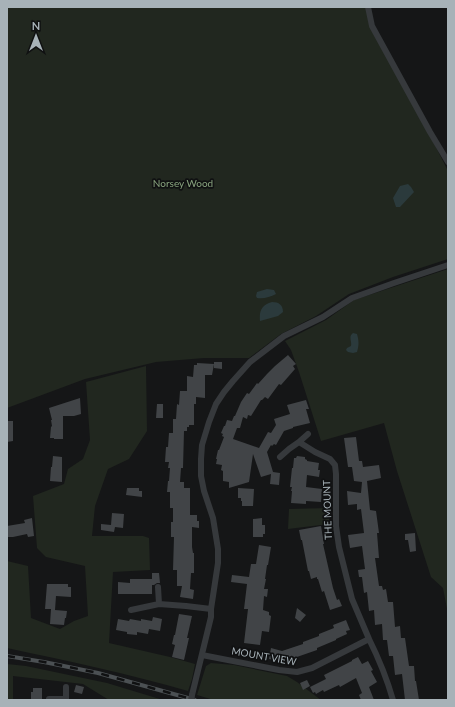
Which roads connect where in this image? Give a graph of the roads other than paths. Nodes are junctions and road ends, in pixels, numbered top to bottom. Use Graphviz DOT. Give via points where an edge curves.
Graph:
graph roads {
  1 [pos="368,7"];
  2 [pos="448,162"];
  3 [pos="448,265"];
  4 [pos="308,434"];
  5 [pos="299,442"];
  6 [pos="280,457"];
  7 [pos="158,588"];
  8 [pos="159,604"];
  9 [pos="211,609"];
  10 [pos="131,610"];
  11 [pos="369,639"];
  12 [pos="202,654"];
  13 [pos="66,687"];
  14 [pos="192,698"];
  15 [pos="49,699"];
  16 [pos="66,700"];
  17 [pos="393,700"];
  1 -- 2 [label="street" via="372,26"];
  3 -- 9 [label="street" via="352,298 323,317 284,336 250,362 216,404 200,459 201,476 213,518 218,549"];
  4 -- 5 [label="street"];
  5 -- 6 [label="street"];
  5 -- 11 [label="street, THE MOUNT" via="330,459 335,465 339,547 352,599"];
  7 -- 8 [label="street"];
  8 -- 9 [label="street"];
  8 -- 10 [label="street"];
  9 -- 12 [label="street" via="212,617"];
  11 -- 12 [label="street, MOUNT VIEW" via="312,668 297,672"];
  11 -- 17 [label="street" via="387,678"];
  12 -- 14 [label="street"];
  13 -- 16 [label="street"];
  15 -- 16 [label="street"];
}
